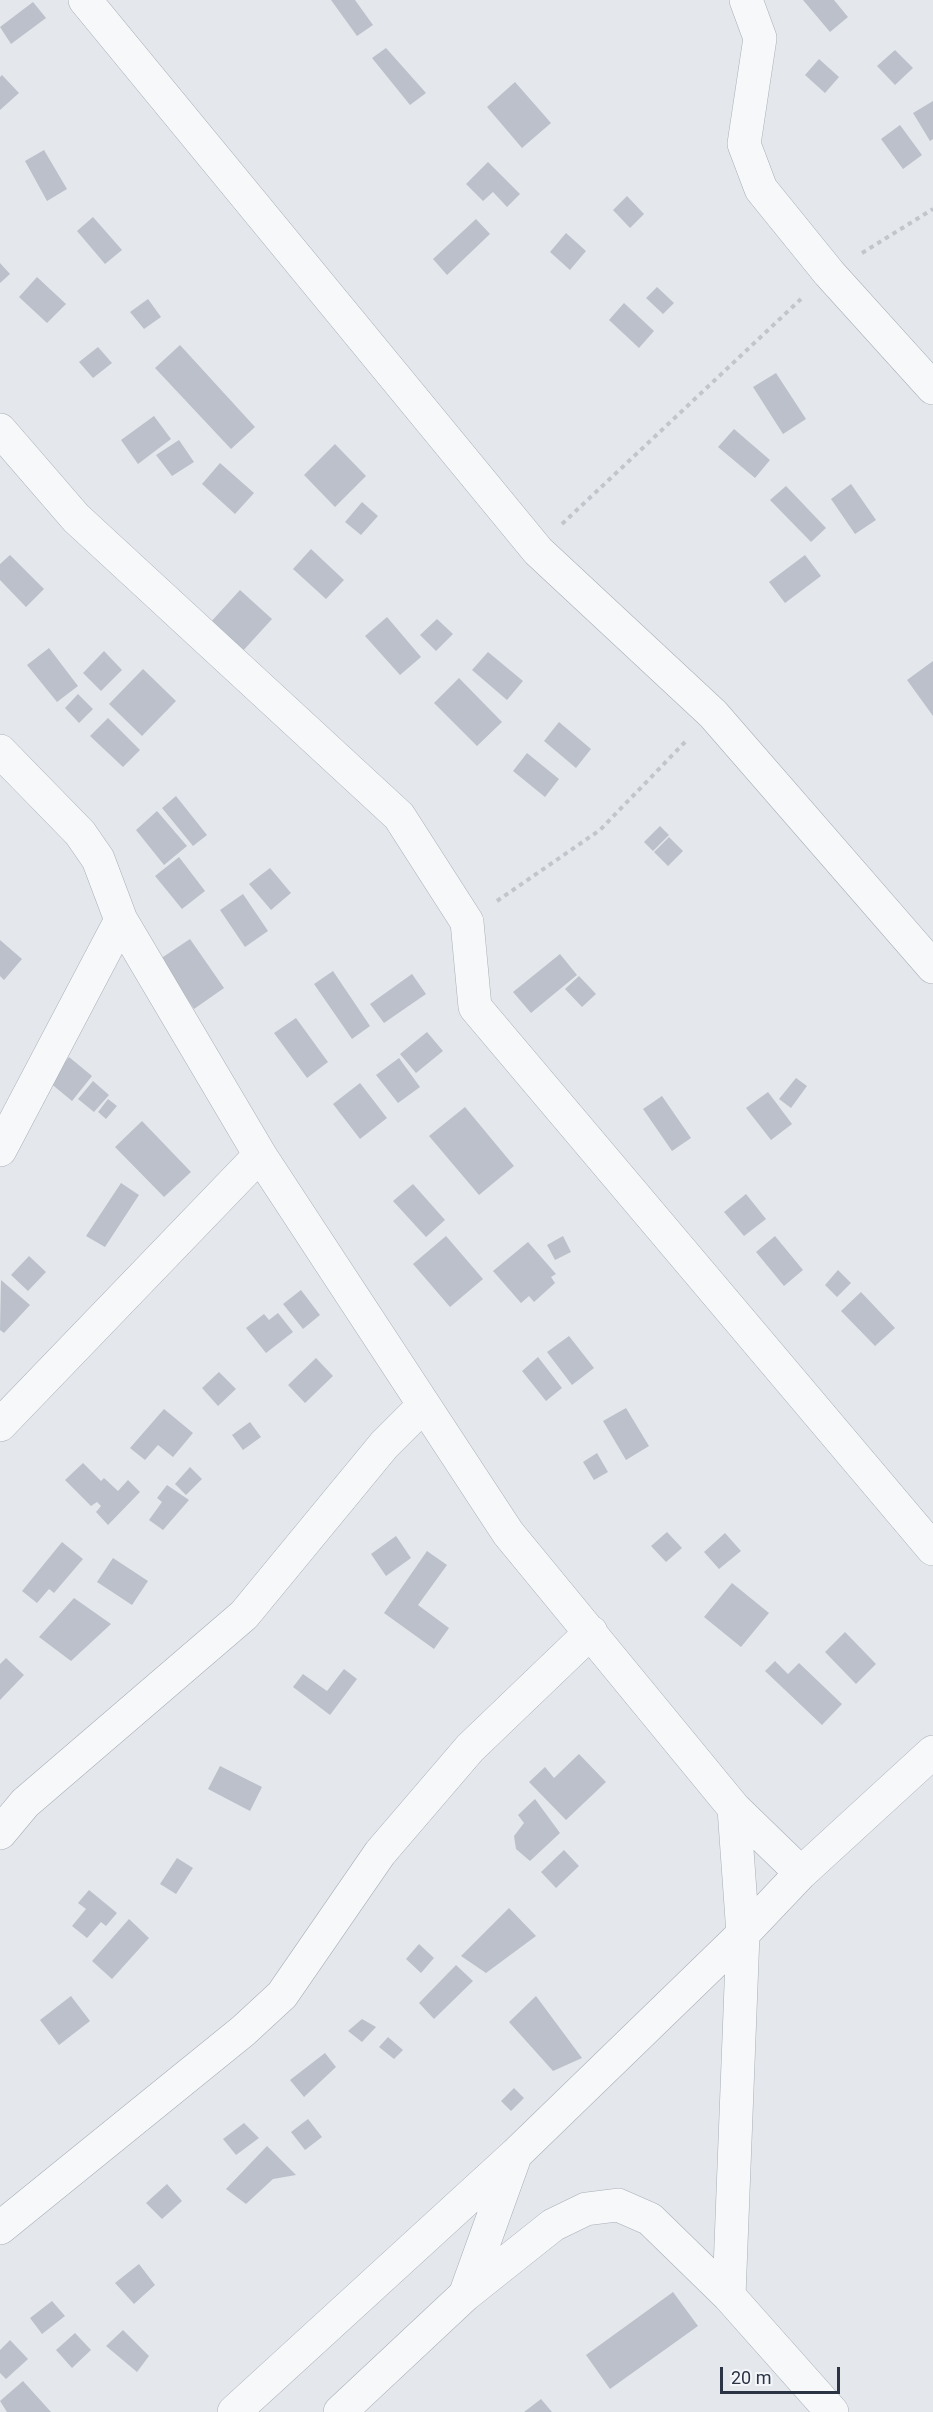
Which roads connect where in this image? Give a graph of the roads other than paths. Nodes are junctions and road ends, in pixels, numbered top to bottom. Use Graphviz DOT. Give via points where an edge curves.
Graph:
graph roads {
  1 [pos="85,0"];
  2 [pos="746,0"];
  3 [pos="933,388"];
  4 [pos="0,430"];
  5 [pos="0,751"];
  6 [pos="121,920"];
  7 [pos="933,967"];
  8 [pos="0,1150"];
  9 [pos="260,1155"];
  10 [pos="424,1405"];
  11 [pos="0,1425"];
  12 [pos="933,1549"];
  13 [pos="591,1632"];
  14 [pos="933,1752"];
  15 [pos="734,1808"];
  16 [pos="0,1833"];
  17 [pos="801,1873"];
  18 [pos="743,1934"];
  19 [pos="516,2154"];
  20 [pos="0,2228"];
  21 [pos="465,2295"];
  22 [pos="729,2296"];
  23 [pos="234,2412"];
  24 [pos="340,2412"];
  25 [pos="832,2412"];
  1 -- 7 [label="street" via="538,551 713,714"];
  2 -- 3 [label="street" via="760,38 744,144 761,189 829,273"];
  4 -- 12 [label="street" via="76,519 399,816 467,922 475,1007"];
  5 -- 6 [label="street" via="80,833 98,859"];
  6 -- 8 [label="street"];
  6 -- 9 [label="street"];
  9 -- 10 [label="street"];
  9 -- 11 [label="street"];
  10 -- 13 [label="street" via="508,1533"];
  10 -- 16 [label="street" via="384,1445 244,1615 25,1803"];
  13 -- 15 [label="street"];
  13 -- 20 [label="street" via="470,1748 380,1853 282,1995"];
  14 -- 17 [label="street"];
  15 -- 17 [label="street"];
  15 -- 18 [label="street"];
  17 -- 18 [label="street"];
  18 -- 19 [label="street"];
  18 -- 22 [label="street"];
  19 -- 21 [label="street"];
  19 -- 23 [label="street"];
  21 -- 22 [label="street" via="553,2225 586,2209 618,2205 650,2219"];
  21 -- 24 [label="street"];
  22 -- 25 [label="street"];
}
